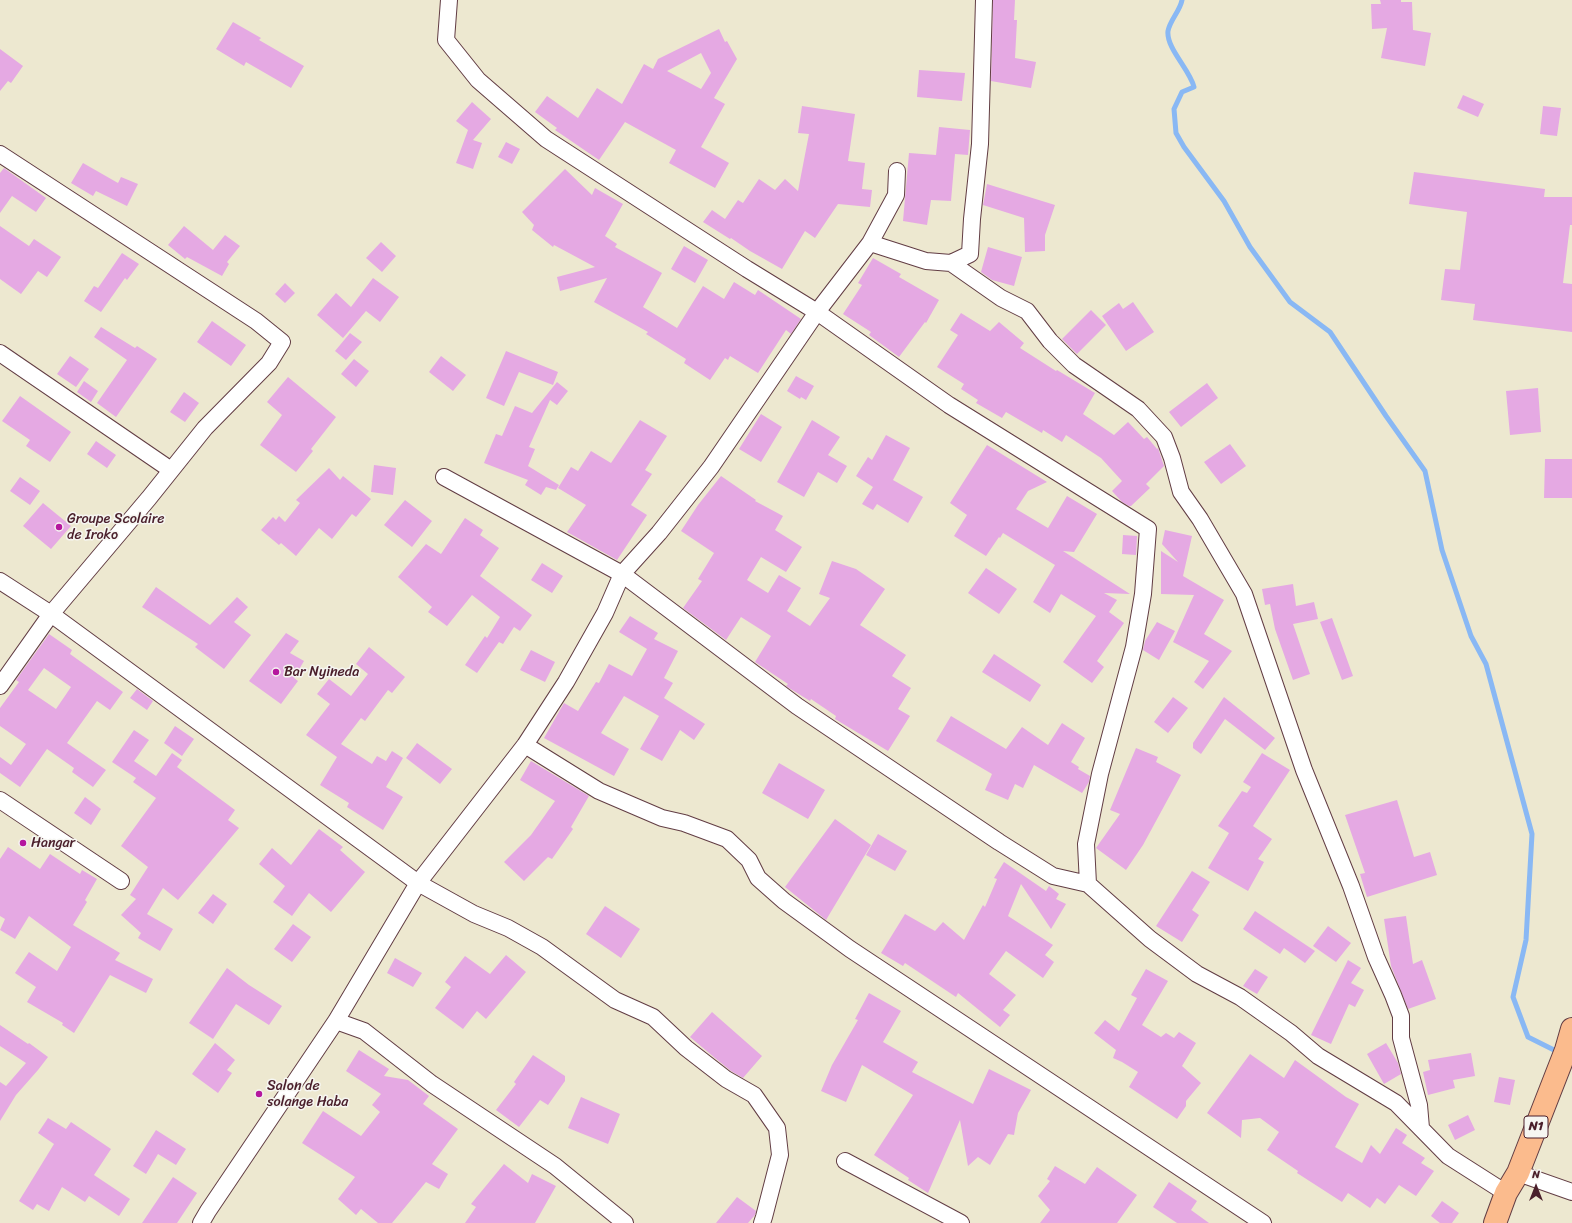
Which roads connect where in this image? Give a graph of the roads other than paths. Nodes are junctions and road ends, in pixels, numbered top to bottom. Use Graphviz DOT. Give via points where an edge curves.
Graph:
graph roads {
  1 [pos="449,0"];
  2 [pos="984,0"];
  3 [pos="0,154"];
  4 [pos="897,171"];
  5 [pos="870,243"];
  6 [pos="951,264"];
  7 [pos="817,312"];
  8 [pos="0,353"];
  9 [pos="171,470"];
  10 [pos="444,477"];
  11 [pos="622,574"];
  12 [pos="0,581"];
  13 [pos="50,614"];
  14 [pos="0,686"];
  15 [pos="526,745"];
  16 [pos="0,800"];
  17 [pos="121,881"];
  18 [pos="418,883"];
  19 [pos="1088,884"];
  20 [pos="336,1021"];
  21 [pos="1572,1029"];
  22 [pos="1569,1051"];
  23 [pos="1421,1128"];
  24 [pos="845,1161"];
  25 [pos="1518,1173"];
  26 [pos="1572,1192"];
  27 [pos="1506,1194"];
  28 [pos="201,1223"];
  29 [pos="625,1223"];
  30 [pos="762,1223"];
  31 [pos="961,1223"];
  32 [pos="1263,1223"];
  33 [pos="1496,1223"];
  1 -- 7 [label="street" via="446,40 478,80 546,139"];
  2 -- 6 [label="street" via="980,144 970,254"];
  3 -- 9 [label="street" via="256,321 282,342 269,363 205,428"];
  4 -- 5 [label="street" via="896,195"];
  5 -- 6 [label="street" via="926,260"];
  5 -- 7 [label="street"];
  6 -- 23 [label="street" via="1001,298 1027,311 1050,341 1074,365 1138,409 1164,437 1181,492 1244,594 1304,770 1351,886 1376,957 1394,995 1401,1016 1401,1038 1419,1105"];
  7 -- 11 [label="street" via="711,467 659,533"];
  7 -- 19 [label="street" via="949,406 1148,529 1143,594 1134,646 1100,774 1086,844"];
  8 -- 9 [label="street"];
  9 -- 13 [label="street"];
  10 -- 11 [label="street"];
  11 -- 15 [label="street" via="605,613"];
  11 -- 19 [label="street" via="797,706 999,842 1053,876"];
  12 -- 13 [label="street"];
  13 -- 14 [label="street"];
  13 -- 18 [label="street"];
  15 -- 18 [label="street"];
  15 -- 32 [label="street" via="599,791 662,818 684,822 727,839 749,860 758,878 784,901 850,949"];
  16 -- 17 [label="street"];
  18 -- 20 [label="street"];
  18 -- 30 [label="street" via="542,947 615,1000 653,1017 691,1053 726,1079 754,1095 777,1128 780,1155"];
  19 -- 23 [label="street" via="1150,939 1197,974 1240,997 1291,1033 1318,1056 1396,1103"];
  20 -- 28 [label="street"];
  20 -- 29 [label="street" via="364,1031 432,1084 555,1166"];
  21 -- 22 [label="highway, N1"];
  22 -- 25 [label="highway, N1"];
  23 -- 27 [label="street" via="1448,1156"];
  24 -- 31 [label="street"];
  25 -- 26 [label="street"];
  25 -- 27 [label="highway, N1"];
  27 -- 33 [label="highway, N1"];
}
